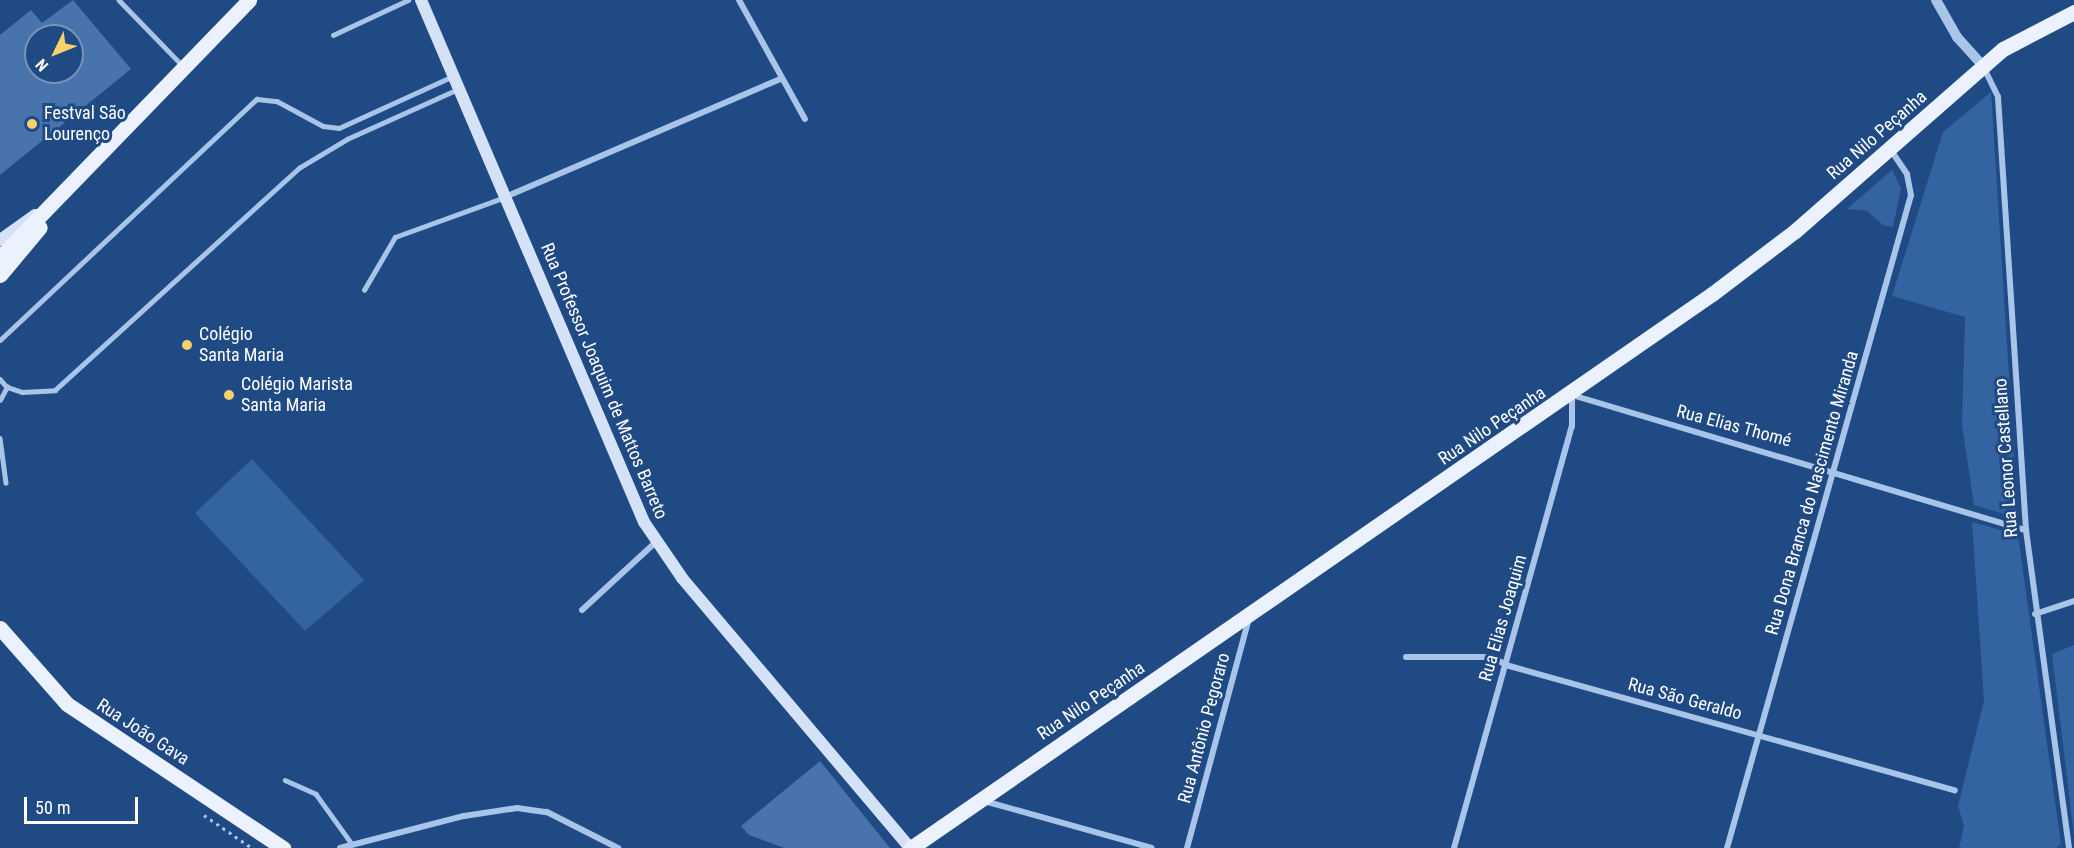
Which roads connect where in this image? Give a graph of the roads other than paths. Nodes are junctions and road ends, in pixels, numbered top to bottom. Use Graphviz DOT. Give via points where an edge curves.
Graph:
graph roads {
  1 [pos="119,0"];
  2 [pos="248,0"];
  3 [pos="408,0"];
  4 [pos="421,0"];
  5 [pos="739,0"];
  6 [pos="1936,0"];
  7 [pos="2074,12"];
  8 [pos="333,35"];
  9 [pos="183,67"];
  10 [pos="1984,67"];
  11 [pos="454,76"];
  12 [pos="782,78"];
  13 [pos="459,89"];
  14 [pos="805,119"];
  15 [pos="1891,150"];
  16 [pos="505,197"];
  17 [pos="56,202"];
  18 [pos="0,240"];
  19 [pos="0,257"];
  20 [pos="0,275"];
  21 [pos="364,290"];
  22 [pos="0,340"];
  23 [pos="0,379"];
  24 [pos="7,387"];
  25 [pos="1572,395"];
  26 [pos="0,400"];
  27 [pos="0,438"];
  28 [pos="1834,469"];
  29 [pos="6,483"];
  30 [pos="2026,530"];
  31 [pos="656,542"];
  32 [pos="2074,600"];
  33 [pos="582,610"];
  34 [pos="2035,614"];
  35 [pos="1250,615"];
  36 [pos="0,628"];
  37 [pos="1406,657"];
  38 [pos="1506,665"];
  39 [pos="1759,735"];
  40 [pos="285,780"];
  41 [pos="1955,790"];
  42 [pos="981,800"];
  43 [pos="352,844"];
  44 [pos="283,848"];
  45 [pos="340,848"];
  46 [pos="618,848"];
  47 [pos="911,848"];
  48 [pos="1152,848"];
  49 [pos="1187,848"];
  50 [pos="1455,848"];
  51 [pos="1727,848"];
  52 [pos="2069,848"];
  1 -- 9 [label="lane"];
  2 -- 9 [label="main road"];
  3 -- 8 [label="lane"];
  4 -- 11 [label="main road, Rua Professor Joaquim de Mattos Barreto"];
  5 -- 12 [label="street"];
  6 -- 10 [label="street" via="1957,37"];
  7 -- 10 [label="main road, Rua Nilo Peçanha" via="2011,43"];
  9 -- 17 [label="main road"];
  10 -- 15 [label="main road, Rua Nilo Peçanha"];
  10 -- 30 [label="street, Rua Leonor Castellano" via="1998,97"];
  11 -- 13 [label="main road, Rua Professor Joaquim de Mattos Barreto"];
  11 -- 22 [label="lane" via="339,128 323,126 276,101 257,99"];
  12 -- 14 [label="street"];
  12 -- 16 [label="street"];
  13 -- 16 [label="main road, Rua Professor Joaquim de Mattos Barreto"];
  13 -- 24 [label="lane" via="347,139 299,168 55,390 22,392"];
  15 -- 25 [label="main road, Rua Nilo Peçanha" via="1752,265"];
  15 -- 28 [label="street, Rua Dona Branca do Nascimento Miranda" via="1907,174 1911,195"];
  16 -- 21 [label="lane" via="395,237"];
  16 -- 31 [label="main road, Rua Professor Joaquim de Mattos Barreto"];
  17 -- 18 [label="main road"];
  17 -- 19 [label="main road"];
  17 -- 20 [label="main road"];
  23 -- 24 [label="lane"];
  24 -- 26 [label="lane"];
  25 -- 28 [label="street, Rua Elias Thomé"];
  25 -- 35 [label="main road, Rua Nilo Peçanha"];
  25 -- 38 [label="street, Rua Elias Joaquim" via="1572,426"];
  27 -- 29 [label="lane"];
  28 -- 30 [label="street, Rua Elias Thomé"];
  28 -- 39 [label="street, Rua Dona Branca do Nascimento Miranda"];
  30 -- 34 [label="street, Rua Leonor Castellano"];
  31 -- 33 [label="street"];
  31 -- 47 [label="main road, Rua Professor Joaquim de Mattos Barreto"];
  32 -- 34 [label="street"];
  34 -- 52 [label="street, Rua Leonor Castellano"];
  35 -- 42 [label="main road, Rua Nilo Peçanha"];
  35 -- 49 [label="street, Rua Antônio Pegoraro"];
  36 -- 44 [label="main road, Rua João Gava" via="67,704"];
  37 -- 38 [label="street, Rua São Geraldo" via="1486,656"];
  38 -- 39 [label="street, Rua São Geraldo"];
  38 -- 50 [label="street, Rua Elias Joaquim"];
  39 -- 41 [label="street, Rua São Geraldo"];
  39 -- 51 [label="street, Rua Dona Branca do Nascimento Miranda"];
  40 -- 43 [label="lane" via="316,794"];
  42 -- 47 [label="main road, Rua Nilo Peçanha"];
  42 -- 48 [label="street"];
  43 -- 45 [label="street"];
  43 -- 46 [label="street" via="464,816 517,808 547,812"];
}
